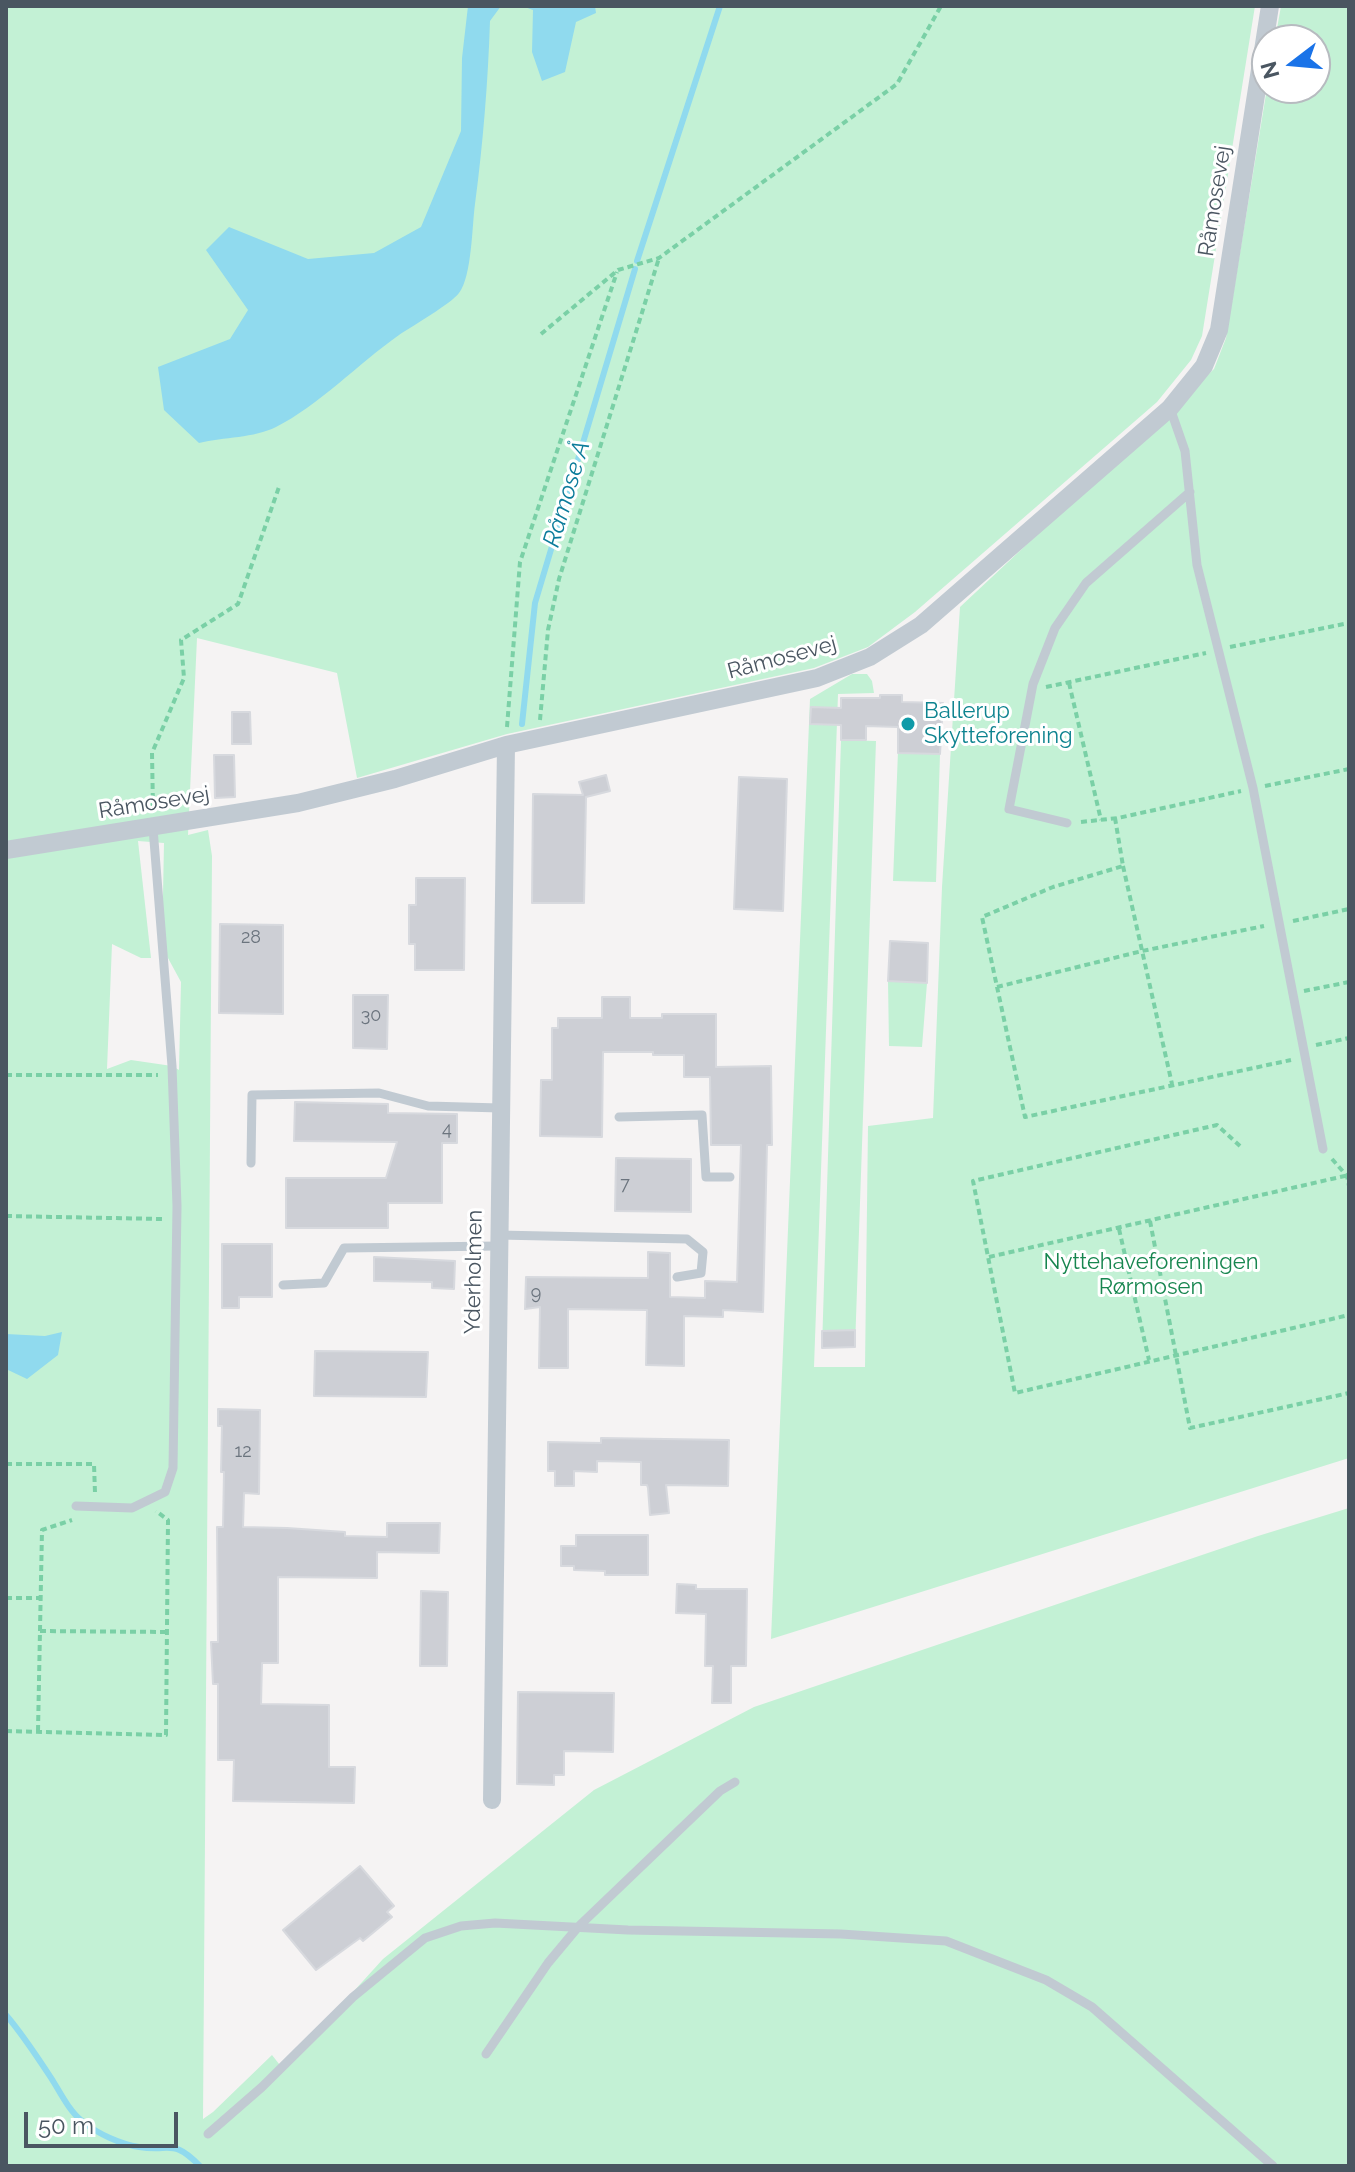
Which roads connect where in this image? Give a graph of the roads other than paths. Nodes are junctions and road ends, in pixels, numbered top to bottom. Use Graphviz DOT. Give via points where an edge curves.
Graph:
graph roads {
  1 [pos="1270,6"];
  2 [pos="1170,408"];
  3 [pos="1190,492"];
  4 [pos="506,745"];
  5 [pos="1067,823"];
  6 [pos="153,828"];
  7 [pos="6,850"];
  8 [pos="500,1108"];
  9 [pos="619,1117"];
  10 [pos="1323,1149"];
  11 [pos="251,1163"];
  12 [pos="730,1177"];
  13 [pos="498,1240"];
  14 [pos="677,1277"];
  15 [pos="283,1285"];
  16 [pos="76,1506"];
  17 [pos="735,1782"];
  18 [pos="492,1800"];
  19 [pos="578,1927"];
  20 [pos="486,2054"];
  21 [pos="208,2134"];
  22 [pos="1273,2166"];
  1 -- 2 [label="street, Råmosevej" via="1219,330 1204,366"];
  2 -- 3 [label="lane" via="1185,451"];
  2 -- 4 [label="street, Råmosevej" via="921,625 870,657 817,678"];
  3 -- 5 [label="lane" via="1086,583 1055,628 1032,690 1009,809"];
  3 -- 10 [label="lane" via="1197,565 1253,788"];
  4 -- 6 [label="street, Råmosevej" via="298,803"];
  4 -- 8 [label="street, Yderholmen"];
  6 -- 7 [label="street, Råmosevej"];
  6 -- 16 [label="lane" via="177,1219 173,1468 165,1492 132,1508"];
  8 -- 11 [label="lane" via="428,1106 379,1093 252,1095"];
  8 -- 13 [label="street, Yderholmen"];
  9 -- 12 [label="lane" via="702,1115 706,1177"];
  13 -- 14 [label="lane" via="687,1239 703,1252 701,1273"];
  13 -- 15 [label="lane" via="344,1248 324,1283"];
  13 -- 18 [label="street, Yderholmen"];
  17 -- 19 [label="lane"];
  19 -- 20 [label="lane"];
  19 -- 21 [label="lane" via="495,1923 461,1926 425,1938 353,1997"];
  19 -- 22 [label="lane" via="946,1941 1046,1980 1092,2007"];
}
